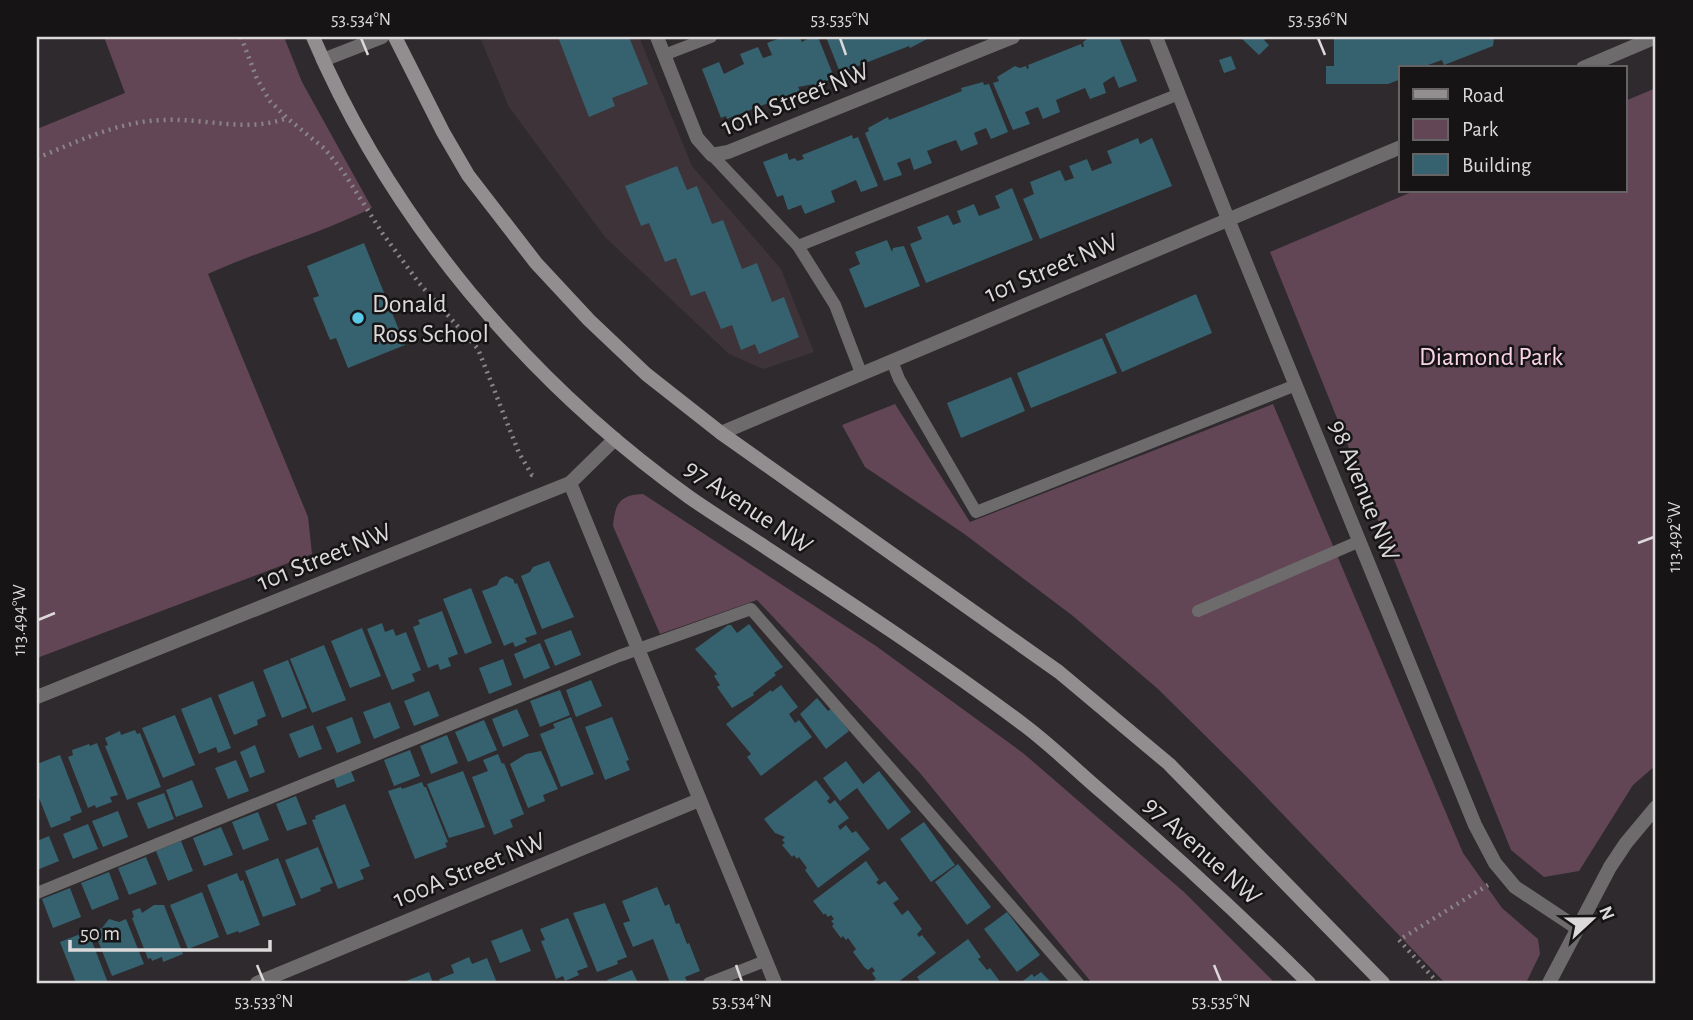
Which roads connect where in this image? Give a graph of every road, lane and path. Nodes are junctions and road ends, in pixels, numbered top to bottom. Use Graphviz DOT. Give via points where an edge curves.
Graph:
graph roads {
  1 [pos="241,37"];
  2 [pos="313,37"];
  3 [pos="382,37"];
  4 [pos="395,37"];
  5 [pos="657,37"];
  6 [pos="711,37"];
  7 [pos="1013,37"];
  8 [pos="1156,37"];
  9 [pos="1656,37"];
  10 [pos="664,55"];
  11 [pos="323,60"];
  12 [pos="1588,66"];
  13 [pos="1179,94"];
  14 [pos="287,118"];
  15 [pos="1399,148"];
  16 [pos="712,155"];
  17 [pos="37,158"];
  18 [pos="1228,219"];
  19 [pos="798,246"];
  20 [pos="892,361"];
  21 [pos="861,373"];
  22 [pos="1296,385"];
  23 [pos="721,433"];
  24 [pos="615,439"];
  25 [pos="570,483"];
  26 [pos="1360,541"];
  27 [pos="1198,611"];
  28 [pos="639,649"];
  29 [pos="37,697"];
  30 [pos="699,800"];
  31 [pos="1656,807"];
  32 [pos="1488,886"];
  33 [pos="37,893"];
  34 [pos="1577,928"];
  35 [pos="765,961"];
  36 [pos="257,983"];
  37 [pos="709,983"];
  38 [pos="775,983"];
  39 [pos="1077,983"];
  40 [pos="1309,983"];
  41 [pos="1383,983"];
  42 [pos="1438,983"];
  43 [pos="1549,983"];
  1 -- 14 [label="path" via="257,79"];
  2 -- 11 [label="main road, 97 Avenue NW"];
  3 -- 11 [label="street"];
  4 -- 23 [label="main road, 97 Avenue NW" via="468,175 536,263 646,374"];
  5 -- 10 [label="street"];
  6 -- 10 [label="lane"];
  7 -- 16 [label="street, 101A Street NW"];
  8 -- 13 [label="street, 98 Avenue NW"];
  9 -- 12 [label="street"];
  10 -- 16 [label="street" via="697,138"];
  11 -- 24 [label="main road, 97 Avenue NW" via="405,207 476,300 542,373"];
  13 -- 18 [label="street, 98 Avenue NW"];
  13 -- 19 [label="lane"];
  14 -- 17 [label="path" via="264,125 167,119 134,123"];
  14 -- 25 [label="path" via="331,157 419,283 478,349 532,475"];
  15 -- 18 [label="street, 101 Street NW"];
  16 -- 19 [label="lane"];
  18 -- 20 [label="street, 101 Street NW"];
  18 -- 22 [label="street, 98 Avenue NW"];
  19 -- 21 [label="lane" via="835,305"];
  20 -- 21 [label="street, 101 Street NW"];
  20 -- 22 [label="lane" via="976,512"];
  21 -- 23 [label="street, 101 Street NW"];
  22 -- 26 [label="street, 98 Avenue NW"];
  23 -- 41 [label="main road, 97 Avenue NW" via="1059,672 1169,764"];
  24 -- 25 [label="street, 101 Street NW"];
  24 -- 40 [label="main road, 97 Avenue NW" via="688,496 1026,727 1125,811"];
  25 -- 28 [label="street"];
  25 -- 29 [label="street, 101 Street NW"];
  26 -- 27 [label="lane"];
  26 -- 34 [label="street, 98 Avenue NW" via="1491,856 1515,887"];
  28 -- 30 [label="street"];
  28 -- 33 [label="lane"];
  28 -- 39 [label="lane" via="751,609"];
  30 -- 35 [label="street"];
  30 -- 36 [label="street, 100A Street NW"];
  31 -- 34 [label="street" via="1620,851"];
  32 -- 42 [label="path" via="1399,940"];
  34 -- 43 [label="street"];
  35 -- 37 [label="lane"];
  35 -- 38 [label="street"];
}
